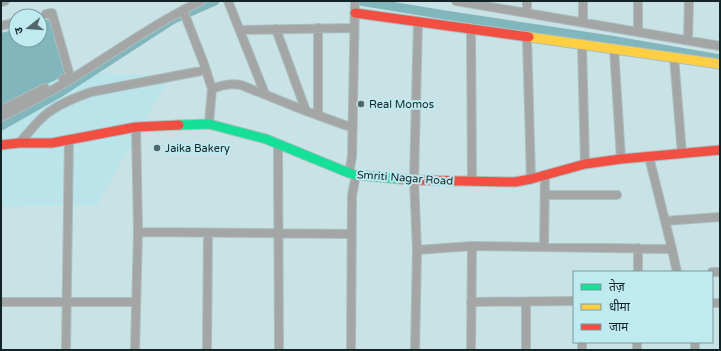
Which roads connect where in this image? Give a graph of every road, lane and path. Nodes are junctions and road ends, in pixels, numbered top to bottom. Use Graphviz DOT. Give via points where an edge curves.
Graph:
graph roads {
  1 [pos="5,1"];
  2 [pos="201,1"];
  3 [pos="228,1"];
  4 [pos="355,1"];
  5 [pos="456,1"];
  6 [pos="527,1"];
  7 [pos="583,1"];
  8 [pos="638,1"];
  9 [pos="689,1"];
  10 [pos="1,2"];
  11 [pos="471,2"];
  12 [pos="183,10"];
  13 [pos="527,13"];
  14 [pos="48,14"];
  15 [pos="355,14"];
  16 [pos="418,22"];
  17 [pos="583,22"];
  18 [pos="318,28"];
  19 [pos="354,28"];
  20 [pos="276,29"];
  21 [pos="240,30"];
  22 [pos="471,30"];
  23 [pos="638,31"];
  24 [pos="527,37"];
  25 [pos="688,40"];
  26 [pos="582,45"];
  27 [pos="720,46"];
  28 [pos="614,49"];
  29 [pos="674,57"];
  30 [pos="720,64"];
  31 [pos="206,70"];
  32 [pos="212,89"];
  33 [pos="265,94"];
  34 [pos="1,110"];
  35 [pos="306,111"];
  36 [pos="318,114"];
  37 [pos="1,117"];
  38 [pos="209,124"];
  39 [pos="136,127"];
  40 [pos="353,128"];
  41 [pos="69,140"];
  42 [pos="19,143"];
  43 [pos="278,144"];
  44 [pos="1,145"];
  45 [pos="720,150"];
  46 [pos="682,154"];
  47 [pos="649,157"];
  48 [pos="621,159"];
  49 [pos="585,164"];
  50 [pos="352,174"];
  51 [pos="545,175"];
  52 [pos="531,179"];
  53 [pos="414,180"];
  54 [pos="472,181"];
  55 [pos="545,195"];
  56 [pos="617,195"];
  57 [pos="720,217"];
  58 [pos="665,221"];
  59 [pos="138,232"];
  60 [pos="208,233"];
  61 [pos="278,233"];
  62 [pos="352,234"];
  63 [pos="472,246"];
  64 [pos="544,247"];
  65 [pos="638,248"];
  66 [pos="672,249"];
  67 [pos="417,250"];
  68 [pos="638,271"];
  69 [pos="677,271"];
  70 [pos="573,301"];
  71 [pos="1,302"];
  72 [pos="66,302"];
  73 [pos="136,302"];
  74 [pos="471,302"];
  75 [pos="526,302"];
  76 [pos="66,350"];
  77 [pos="135,350"];
  78 [pos="207,350"];
  79 [pos="279,350"];
  80 [pos="351,350"];
  81 [pos="415,350"];
  82 [pos="471,350"];
  83 [pos="526,350"];
  1 -- 10 [label="street"];
  2 -- 12 [label="street"];
  3 -- 21 [label="street"];
  4 -- 15 [label="street"];
  5 -- 11 [label="street"];
  6 -- 13 [label="street"];
  7 -- 17 [label="street"];
  8 -- 23 [label="street"];
  9 -- 25 [label="street"];
  11 -- 13 [label="street"];
  12 -- 31 [label="street"];
  12 -- 37 [label="street" via="67,82"];
  13 -- 17 [label="street"];
  14 -- 34 [label="street" via="52,13 70,76"];
  15 -- 16 [label="main road"];
  15 -- 19 [label="street"];
  16 -- 22 [label="main road"];
  16 -- 53 [label="street"];
  17 -- 23 [label="street"];
  18 -- 19 [label="street"];
  18 -- 20 [label="street"];
  18 -- 36 [label="street"];
  19 -- 40 [label="street"];
  20 -- 21 [label="street"];
  20 -- 35 [label="street"];
  21 -- 33 [label="street"];
  22 -- 24 [label="main road"];
  22 -- 54 [label="street"];
  23 -- 25 [label="street"];
  24 -- 26 [label="main road"];
  24 -- 52 [label="street"];
  25 -- 27 [label="street"];
  26 -- 28 [label="main road"];
  26 -- 49 [label="street"];
  28 -- 29 [label="main road"];
  28 -- 48 [label="street"];
  29 -- 30 [label="main road"];
  29 -- 46 [label="street"];
  31 -- 32 [label="street"];
  31 -- 42 [label="street" via="90,92 74,98 43,116"];
  32 -- 33 [label="street" via="233,84"];
  32 -- 38 [label="street"];
  33 -- 35 [label="street"];
  35 -- 36 [label="street"];
  36 -- 40 [label="street"];
  38 -- 39 [label="main road, Smriti Nagar Road"];
  38 -- 43 [label="main road, Smriti Nagar Road"];
  39 -- 41 [label="main road, Smriti Nagar Road"];
  39 -- 59 [label="street"];
  40 -- 50 [label="street"];
  41 -- 42 [label="main road, Smriti Nagar Road"];
  41 -- 72 [label="street"];
  42 -- 44 [label="main road, Smriti Nagar Road"];
  43 -- 50 [label="main road, Smriti Nagar Road"];
  43 -- 61 [label="street"];
  45 -- 46 [label="main road, Smriti Nagar Road"];
  46 -- 47 [label="main road, Smriti Nagar Road"];
  47 -- 48 [label="main road, Smriti Nagar Road"];
  47 -- 58 [label="street"];
  48 -- 49 [label="main road, Smriti Nagar Road"];
  49 -- 51 [label="main road, Smriti Nagar Road"];
  50 -- 53 [label="main road, Smriti Nagar Road"];
  50 -- 62 [label="street"];
  51 -- 52 [label="main road, Smriti Nagar Road"];
  51 -- 55 [label="street"];
  52 -- 54 [label="main road, Smriti Nagar Road" via="515,182"];
  53 -- 54 [label="main road, Smriti Nagar Road"];
  53 -- 67 [label="street"];
  55 -- 56 [label="street"];
  55 -- 64 [label="street"];
  57 -- 58 [label="street"];
  58 -- 66 [label="street"];
  59 -- 60 [label="street"];
  59 -- 73 [label="street"];
  60 -- 61 [label="street"];
  60 -- 78 [label="street"];
  61 -- 62 [label="street"];
  61 -- 79 [label="street"];
  62 -- 80 [label="street"];
  63 -- 64 [label="street"];
  63 -- 67 [label="street"];
  63 -- 74 [label="street"];
  64 -- 65 [label="street"];
  65 -- 66 [label="street"];
  65 -- 68 [label="street"];
  66 -- 69 [label="street"];
  67 -- 81 [label="street"];
  70 -- 75 [label="street"];
  71 -- 72 [label="street"];
  72 -- 73 [label="street"];
  72 -- 76 [label="street"];
  73 -- 77 [label="street"];
  74 -- 75 [label="street"];
  74 -- 82 [label="street"];
  75 -- 83 [label="street"];
}
